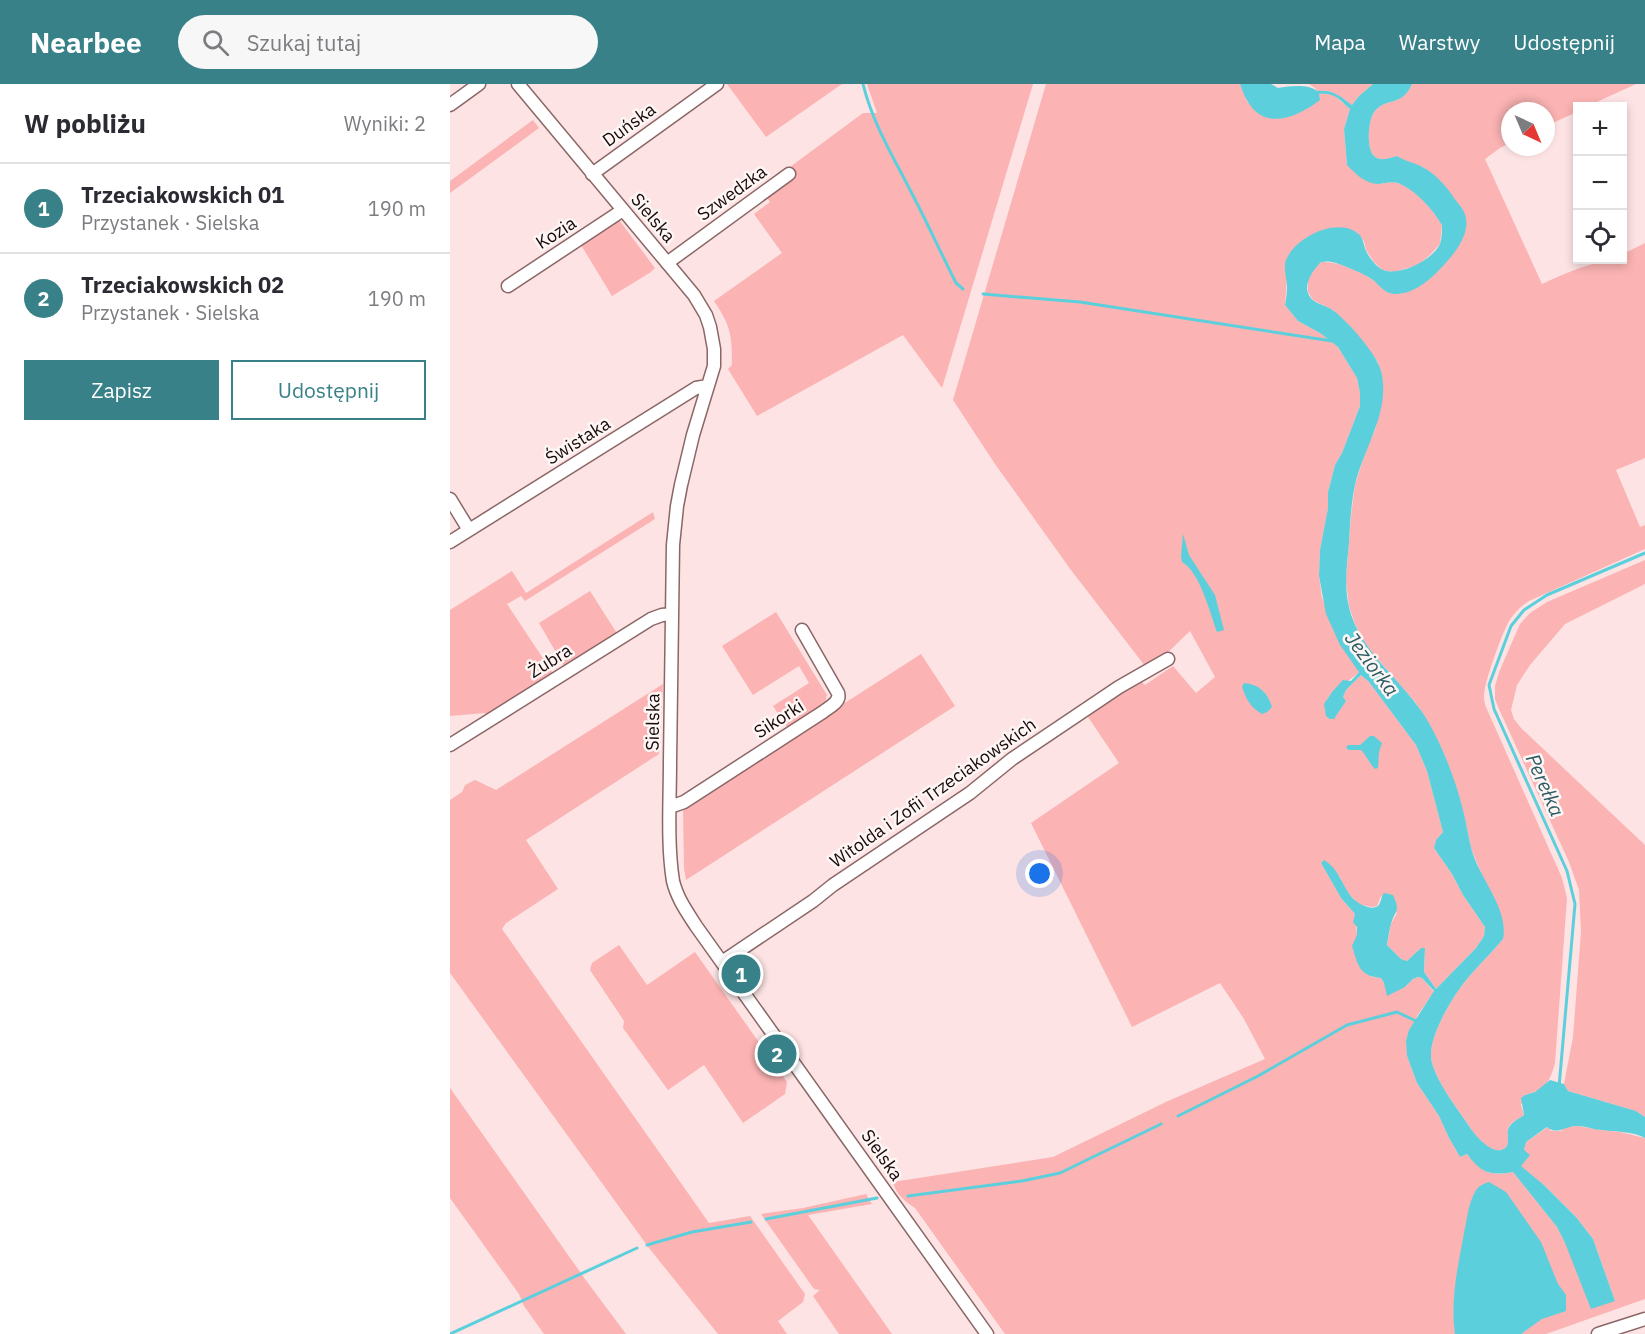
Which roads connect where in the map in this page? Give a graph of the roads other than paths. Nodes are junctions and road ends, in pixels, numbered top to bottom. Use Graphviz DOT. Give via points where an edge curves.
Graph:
graph roads {
  1 [pos="479,84"];
  2 [pos="518,84"];
  3 [pos="717,84"];
  4 [pos="450,105"];
  5 [pos="592,174"];
  6 [pos="789,174"];
  7 [pos="623,210"];
  8 [pos="667,263"];
  9 [pos="508,286"];
  10 [pos="708,386"];
  11 [pos="450,499"];
  12 [pos="469,530"];
  13 [pos="450,542"];
  14 [pos="672,614"];
  15 [pos="802,630"];
  16 [pos="1168,659"];
  17 [pos="450,745"];
  18 [pos="670,807"];
  19 [pos="722,962"];
  20 [pos="1645,1319"];
  21 [pos="987,1334"];
  22 [pos="1598,1334"];
  1 -- 4 [label="street"];
  2 -- 5 [label="street, Sielska"];
  3 -- 5 [label="street, Duńska"];
  5 -- 7 [label="street, Sielska"];
  6 -- 8 [label="street, Szwedzka"];
  7 -- 8 [label="street, Sielska"];
  7 -- 9 [label="street, Kozia"];
  8 -- 10 [label="street, Sielska" via="706,315 714,357"];
  10 -- 12 [label="street, Świstaka" via="696,388"];
  10 -- 14 [label="street, Sielska" via="677,506"];
  11 -- 12 [label="street"];
  12 -- 13 [label="street, Świstaka"];
  14 -- 17 [label="street, Żubra" via="651,619"];
  14 -- 18 [label="street, Sielska"];
  15 -- 18 [label="street, Sikorki" via="838,693 838,700 684,802"];
  16 -- 19 [label="street, Witolda i Zofii Trzeciakowskich" via="1012,759 970,793"];
  18 -- 19 [label="street, Sielska" via="671,862 677,895"];
  19 -- 21 [label="street, Sielska"];
  20 -- 22 [label="street"];
}
